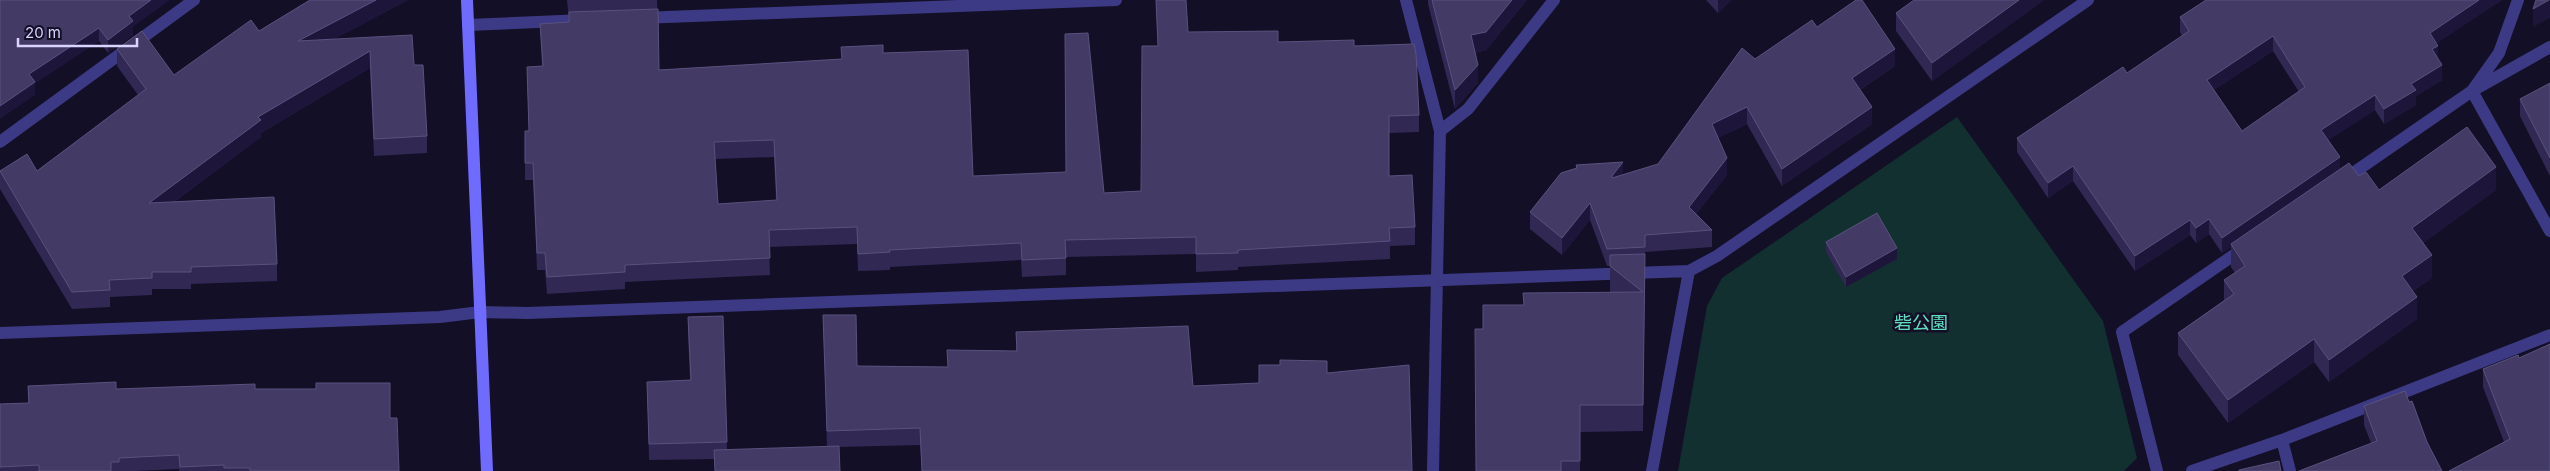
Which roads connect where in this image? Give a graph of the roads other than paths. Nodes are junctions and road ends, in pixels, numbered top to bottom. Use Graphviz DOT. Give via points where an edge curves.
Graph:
graph roads {
  1 [pos="194,0"];
  2 [pos="467,0"];
  3 [pos="1116,0"];
  4 [pos="1406,0"];
  5 [pos="1554,0"];
  6 [pos="2088,0"];
  7 [pos="2518,0"];
  8 [pos="628,19"];
  9 [pos="598,20"];
  10 [pos="468,25"];
  11 [pos="2550,47"];
  12 [pos="2472,91"];
  13 [pos="1440,131"];
  14 [pos="0,142"];
  15 [pos="2334,186"];
  16 [pos="2550,231"];
  17 [pos="2252,242"];
  18 [pos="1688,272"];
  19 [pos="1436,280"];
  20 [pos="480,312"];
  21 [pos="0,333"];
  22 [pos="2550,334"];
  23 [pos="2282,440"];
  24 [pos="487,471"];
  25 [pos="1433,471"];
  26 [pos="1652,471"];
  27 [pos="2157,471"];
  28 [pos="2192,471"];
  29 [pos="2290,471"];
  1 -- 14 [label="street"];
  2 -- 10 [label="street"];
  3 -- 8 [label="street"];
  4 -- 13 [label="street"];
  5 -- 13 [label="street" via="1468,109"];
  6 -- 18 [label="street" via="1717,256"];
  7 -- 12 [label="street" via="2499,53"];
  9 -- 10 [label="street"];
  10 -- 20 [label="street"];
  11 -- 12 [label="street"];
  12 -- 15 [label="street"];
  12 -- 16 [label="street"];
  13 -- 19 [label="street"];
  17 -- 27 [label="street" via="2122,332"];
  18 -- 19 [label="street"];
  18 -- 26 [label="street"];
  19 -- 20 [label="street" via="527,313"];
  19 -- 25 [label="street"];
  20 -- 21 [label="street" via="440,317"];
  20 -- 24 [label="street"];
  22 -- 23 [label="street"];
  23 -- 28 [label="street"];
  23 -- 29 [label="street"];
}
